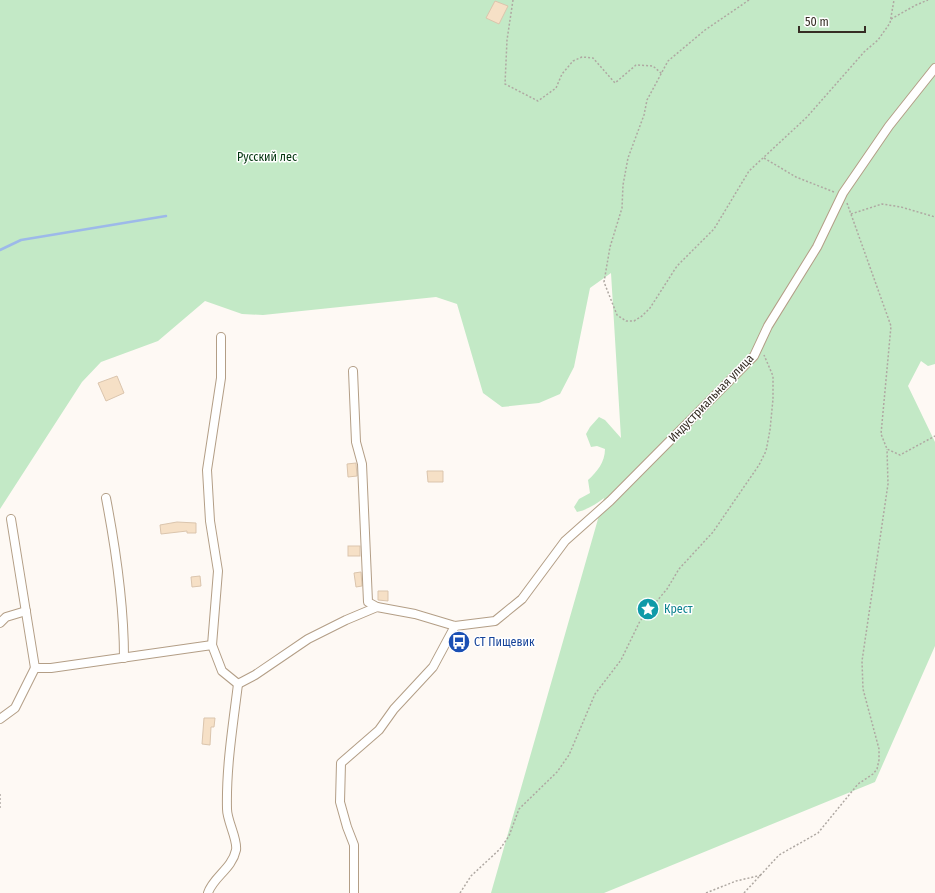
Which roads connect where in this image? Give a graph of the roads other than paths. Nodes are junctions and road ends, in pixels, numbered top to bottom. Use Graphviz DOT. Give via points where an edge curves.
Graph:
graph roads {
  1 [pos="935,68"];
  2 [pos="221,337"];
  3 [pos="353,371"];
  4 [pos="106,498"];
  5 [pos="11,519"];
  6 [pos="377,607"];
  7 [pos="26,611"];
  8 [pos="0,623"];
  9 [pos="455,626"];
  10 [pos="212,644"];
  11 [pos="124,658"];
  12 [pos="35,668"];
  13 [pos="238,684"];
  14 [pos="0,720"];
  15 [pos="208,893"];
  16 [pos="354,893"];
  1 -- 9 [label="street, Индустриальная улица" via="889,126 844,193 817,247 749,362 610,501 565,541 522,599 495,621"];
  2 -- 10 [label="street" via="221,378 207,470 210,521 218,571"];
  3 -- 6 [label="street" via="356,442 362,464 368,602"];
  4 -- 11 [label="street" via="124,627"];
  5 -- 7 [label="street"];
  6 -- 9 [label="street" via="415,614"];
  6 -- 13 [label="street" via="308,639"];
  7 -- 8 [label="street" via="6,617"];
  7 -- 12 [label="street"];
  9 -- 16 [label="street" via="433,667 394,709 379,730 341,763 340,802 346,827 354,845"];
  10 -- 11 [label="street"];
  10 -- 13 [label="street" via="222,671"];
  11 -- 12 [label="street"];
  12 -- 14 [label="street" via="15,708"];
  13 -- 15 [label="street" via="226,782 227,813 237,849 230,865 211,884"];
}
